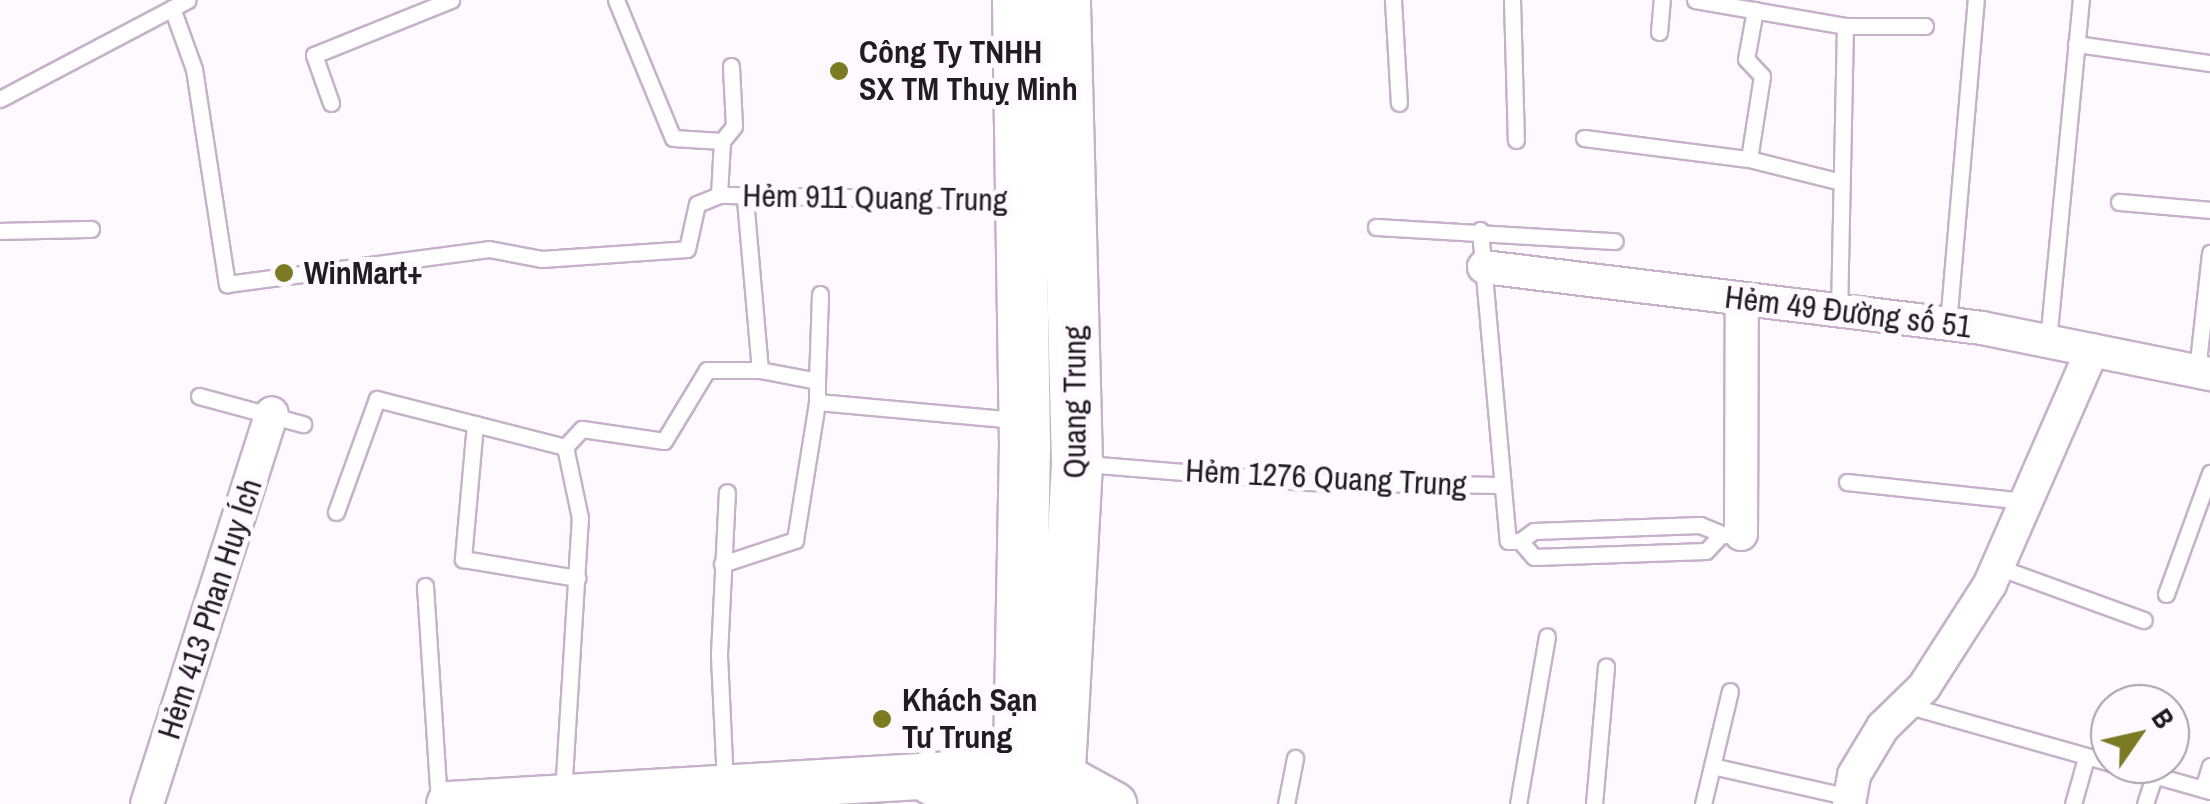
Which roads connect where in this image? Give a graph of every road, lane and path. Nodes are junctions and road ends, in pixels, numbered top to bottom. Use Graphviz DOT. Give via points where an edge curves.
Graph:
graph roads {
  1 [pos="188,0"];
  2 [pos="451,0"];
  3 [pos="616,0"];
  4 [pos="1018,0"];
  5 [pos="1065,0"];
  6 [pos="1393,0"];
  7 [pos="1512,0"];
  8 [pos="1662,0"];
  9 [pos="1695,0"];
  10 [pos="1976,0"];
  11 [pos="2081,0"];
  12 [pos="1777,7"];
  13 [pos="172,8"];
  14 [pos="1756,10"];
  15 [pos="1845,26"];
  16 [pos="1924,26"];
  17 [pos="1659,32"];
  18 [pos="2076,44"];
  19 [pos="2210,63"];
  20 [pos="732,66"];
  21 [pos="0,99"];
  22 [pos="331,103"];
  23 [pos="1398,103"];
  24 [pos="1584,138"];
  25 [pos="1516,140"];
  26 [pos="722,142"];
  27 [pos="1749,158"];
  28 [pos="1841,182"];
  29 [pos="719,195"];
  30 [pos="745,199"];
  31 [pos="1049,201"];
  32 [pos="2118,202"];
  33 [pos="2210,210"];
  34 [pos="1376,227"];
  35 [pos="91,229"];
  36 [pos="0,230"];
  37 [pos="1480,230"];
  38 [pos="1614,241"];
  39 [pos="2210,253"];
  40 [pos="1484,267"];
  41 [pos="820,294"];
  42 [pos="1742,299"];
  43 [pos="1839,310"];
  44 [pos="1948,324"];
  45 [pos="2048,341"];
  46 [pos="2092,350"];
  47 [pos="760,370"];
  48 [pos="2204,372"];
  49 [pos="817,381"];
  50 [pos="200,396"];
  51 [pos="817,402"];
  52 [pos="272,413"];
  53 [pos="1025,421"];
  54 [pos="303,424"];
  55 [pos="475,424"];
  56 [pos="565,448"];
  57 [pos="1077,463"];
  58 [pos="2210,472"];
  59 [pos="1847,482"];
  60 [pos="1500,485"];
  61 [pos="727,492"];
  62 [pos="2026,501"];
  63 [pos="336,512"];
  64 [pos="1625,528"];
  65 [pos="1730,535"];
  66 [pos="1520,541"];
  67 [pos="1626,554"];
  68 [pos="722,564"];
  69 [pos="1998,567"];
  70 [pos="577,578"];
  71 [pos="425,586"];
  72 [pos="2166,594"];
  73 [pos="2144,620"];
  74 [pos="1547,636"];
  75 [pos="1606,668"];
  76 [pos="1730,691"];
  77 [pos="1906,705"];
  78 [pos="1295,758"];
  79 [pos="2086,758"];
  80 [pos="2090,759"];
  81 [pos="1712,766"];
  82 [pos="2210,766"];
  83 [pos="928,777"];
  84 [pos="1038,788"];
  85 [pos="2206,790"];
  86 [pos="725,792"];
  87 [pos="815,795"];
  88 [pos="563,798"];
  89 [pos="1850,801"];
  90 [pos="518,802"];
  91 [pos="147,804"];
  92 [pos="439,804"];
  93 [pos="449,804"];
  94 [pos="977,804"];
  95 [pos="1112,804"];
  96 [pos="1286,804"];
  97 [pos="1518,804"];
  98 [pos="1594,804"];
  99 [pos="1703,804"];
  100 [pos="2073,804"];
  1 -- 13 [label="lane"];
  2 -- 22 [label="lane" via="314,55"];
  3 -- 26 [label="lane" via="673,138"];
  4 -- 31 [label="main road, Quang Trung"];
  5 -- 31 [label="main road, Quang Trung"];
  6 -- 23 [label="lane"];
  7 -- 25 [label="lane"];
  8 -- 17 [label="lane"];
  9 -- 14 [label="lane"];
  10 -- 44 [label="lane"];
  11 -- 18 [label="lane"];
  12 -- 14 [label="lane"];
  12 -- 15 [label="lane"];
  13 -- 21 [label="lane"];
  13 -- 29 [label="lane, Hẻm 911 Quang Trung" via="194,70 227,284 489,249 542,258 687,249 696,204"];
  14 -- 27 [label="lane" via="1746,59 1762,76"];
  15 -- 16 [label="lane"];
  15 -- 28 [label="lane"];
  18 -- 19 [label="lane"];
  18 -- 45 [label="lane"];
  20 -- 26 [label="lane" via="734,126"];
  24 -- 27 [label="lane"];
  26 -- 29 [label="lane"];
  27 -- 28 [label="lane"];
  28 -- 43 [label="lane"];
  29 -- 30 [label="lane, Hẻm 911 Quang Trung"];
  30 -- 31 [label="lane, Hẻm 911 Quang Trung"];
  30 -- 47 [label="lane"];
  31 -- 53 [label="main road, Quang Trung"];
  31 -- 57 [label="main road, Quang Trung"];
  32 -- 33 [label="lane"];
  34 -- 37 [label="lane"];
  35 -- 36 [label="lane"];
  37 -- 38 [label="lane"];
  37 -- 40 [label="lane, Hẻm 1276 Quang Trung"];
  39 -- 48 [label="lane"];
  40 -- 42 [label="street, Hẻm 49 Đường số 51"];
  40 -- 60 [label="lane, Hẻm 1276 Quang Trung"];
  41 -- 49 [label="lane"];
  42 -- 43 [label="street, Hẻm 49 Đường số 51"];
  42 -- 65 [label="street"];
  43 -- 44 [label="street, Hẻm 49 Đường số 51"];
  44 -- 45 [label="street, Hẻm 49 Đường số 51"];
  45 -- 46 [label="street, Hẻm 49 Đường số 51"];
  46 -- 48 [label="street, Hẻm 49 Đường số 51"];
  46 -- 62 [label="street"];
  47 -- 49 [label="lane"];
  47 -- 56 [label="lane" via="707,370 664,442 582,429"];
  49 -- 51 [label="lane"];
  50 -- 52 [label="lane"];
  51 -- 53 [label="lane"];
  51 -- 68 [label="lane" via="795,540"];
  52 -- 54 [label="lane"];
  52 -- 91 [label="street, Hẻm 413 Phan Huy Ích"];
  53 -- 84 [label="main road, Quang Trung"];
  55 -- 56 [label="lane"];
  55 -- 63 [label="lane" via="377,400"];
  55 -- 70 [label="lane" via="463,559"];
  56 -- 70 [label="lane" via="580,518"];
  57 -- 60 [label="lane, Hẻm 1276 Quang Trung" via="1305,482"];
  57 -- 84 [label="main road, Quang Trung"];
  58 -- 72 [label="lane"];
  59 -- 62 [label="lane"];
  60 -- 66 [label="lane" via="1508,540"];
  61 -- 68 [label="lane"];
  62 -- 69 [label="street"];
  64 -- 65 [label="lane" via="1700,525"];
  64 -- 66 [label="lane" via="1534,531"];
  64 -- 67 [label="lane"];
  65 -- 67 [label="lane" via="1706,551"];
  66 -- 67 [label="lane" via="1534,557"];
  68 -- 86 [label="lane"];
  69 -- 73 [label="lane"];
  69 -- 77 [label="street"];
  70 -- 88 [label="lane"];
  71 -- 92 [label="lane"];
  74 -- 97 [label="lane"];
  75 -- 98 [label="lane"];
  76 -- 81 [label="lane"];
  77 -- 79 [label="lane"];
  77 -- 89 [label="street" via="1854,775"];
  78 -- 96 [label="lane"];
  79 -- 80 [label="lane"];
  79 -- 100 [label="lane"];
  81 -- 89 [label="lane"];
  81 -- 99 [label="lane"];
  82 -- 85 [label="lane"];
  83 -- 84 [label="main road"];
  83 -- 87 [label="main road"];
  83 -- 94 [label="main road"];
  84 -- 95 [label="main road"];
  86 -- 87 [label="main road"];
  86 -- 88 [label="main road"];
  88 -- 90 [label="main road"];
  90 -- 93 [label="main road"];
}
